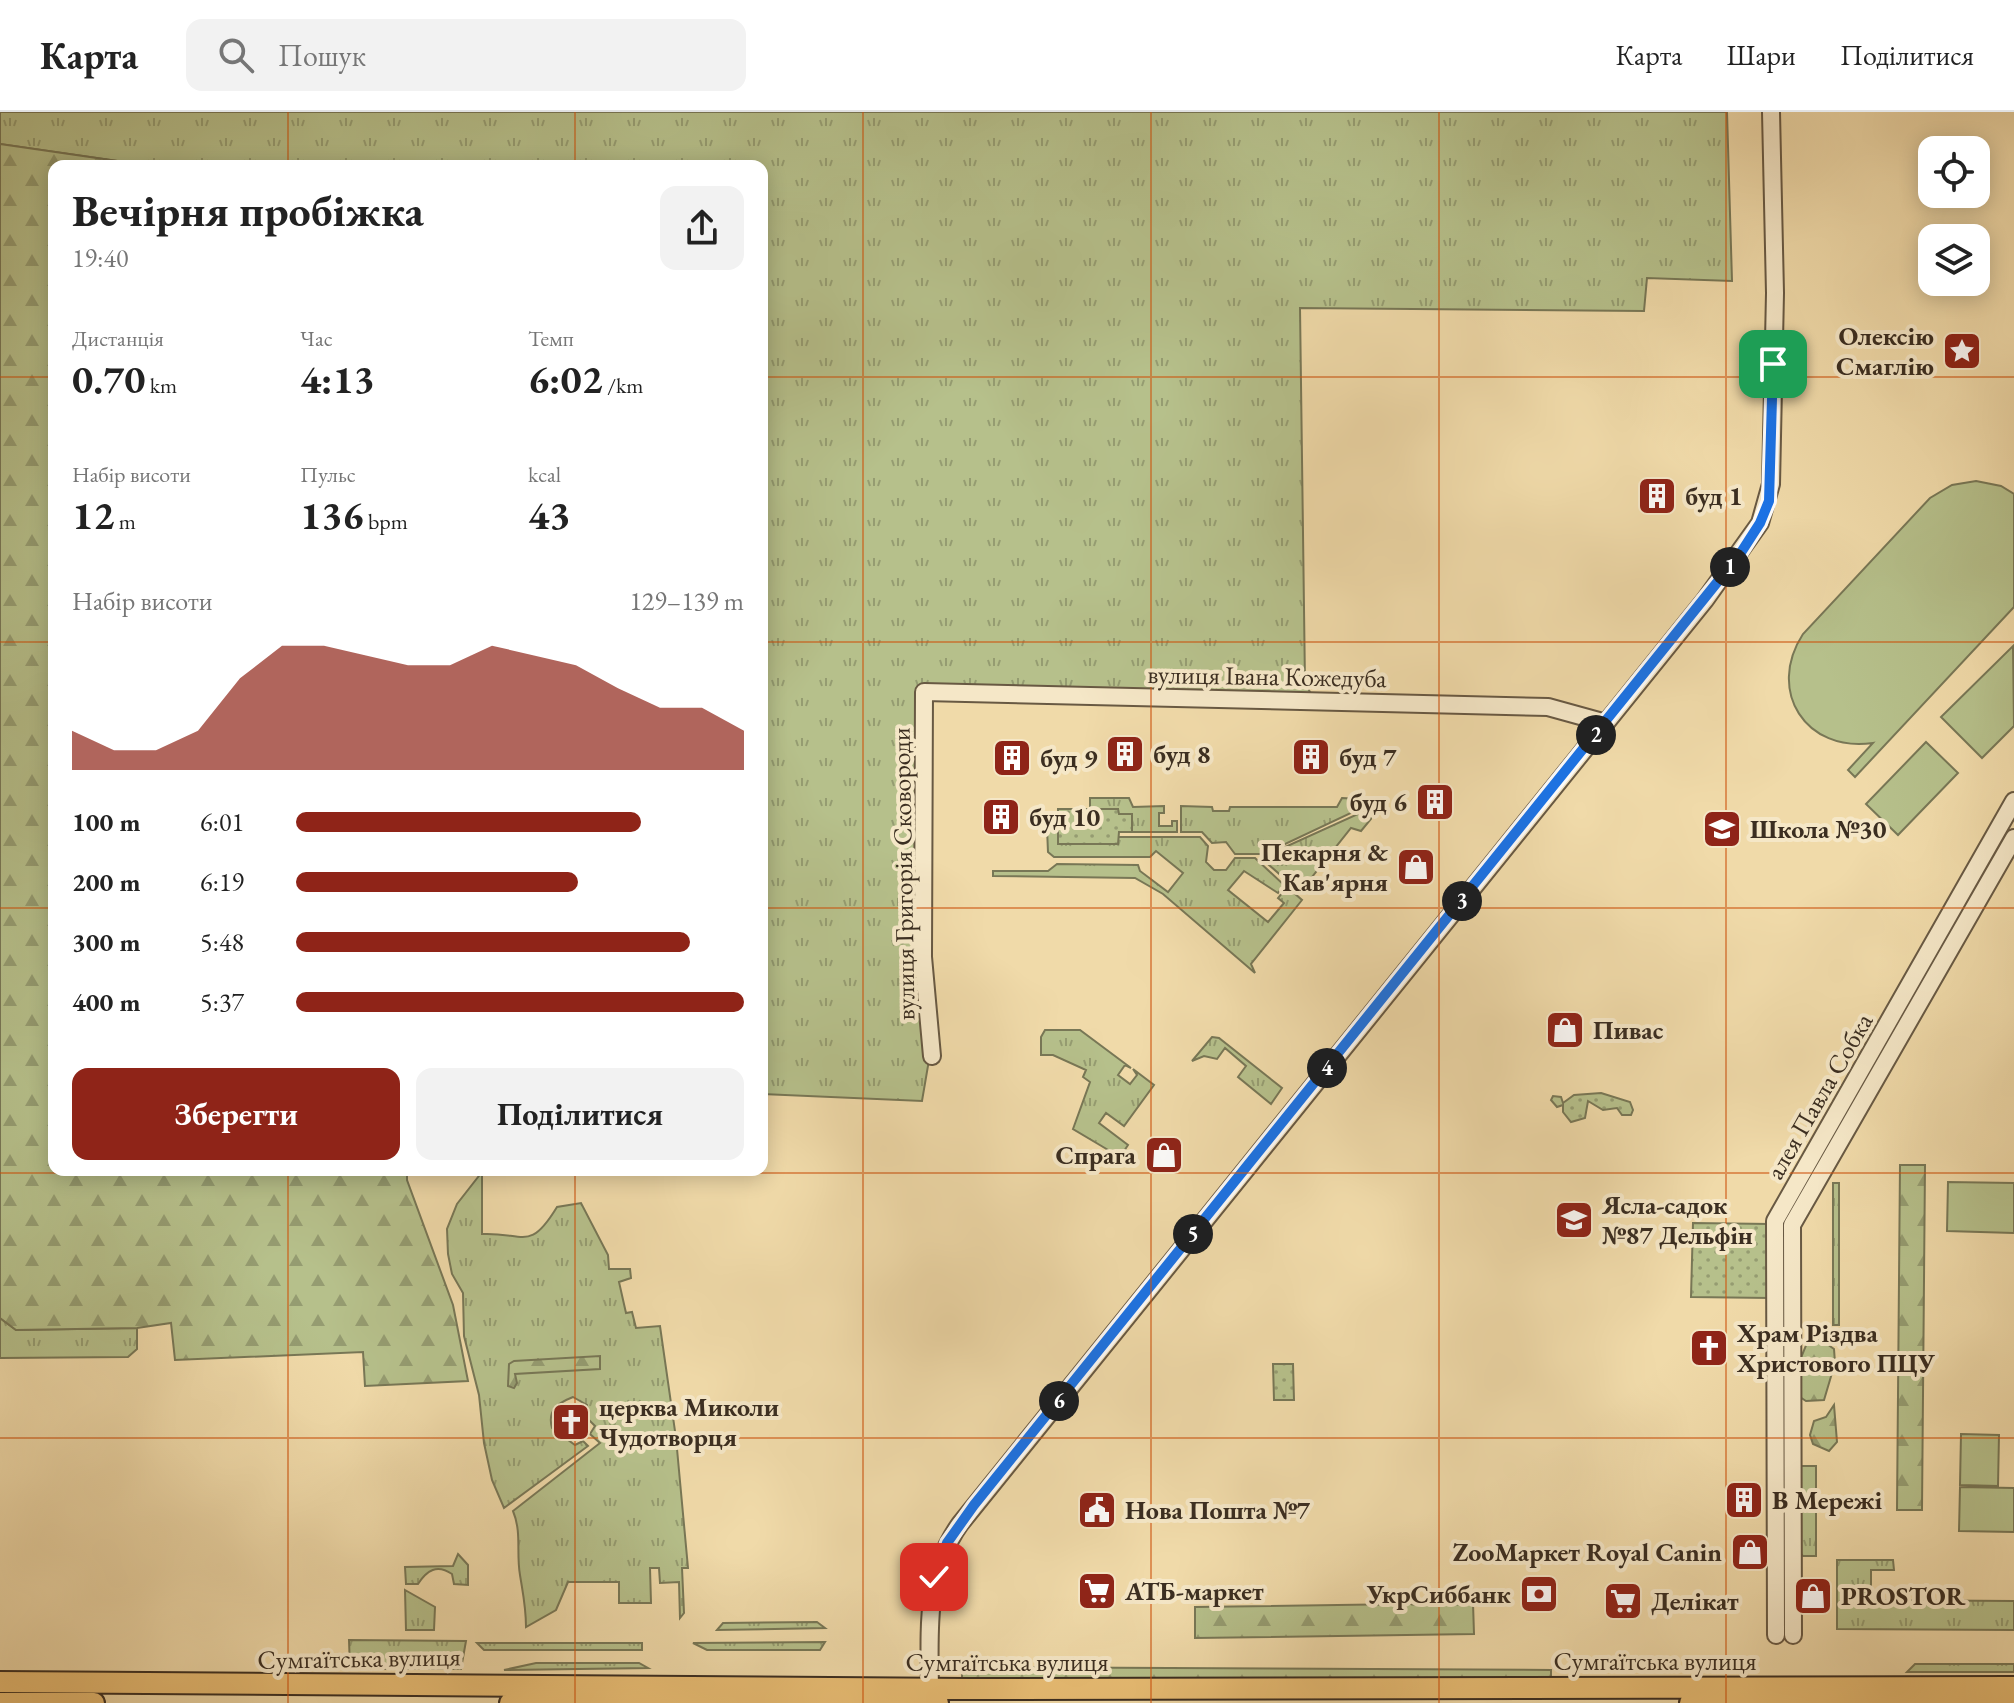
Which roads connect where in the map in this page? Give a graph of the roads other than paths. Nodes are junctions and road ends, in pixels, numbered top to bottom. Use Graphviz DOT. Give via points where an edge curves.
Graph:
graph roads {
  1 [pos="1771,112"];
  2 [pos="924,692"];
  3 [pos="1606,723"];
  4 [pos="2014,801"];
  5 [pos="2014,838"];
  6 [pos="932,1056"];
  7 [pos="0,1682"];
  8 [pos="2014,1687"];
  9 [pos="933,1698"];
  10 [pos="2014,1702"];
  11 [pos="0,1703"];
  12 [pos="94,1703"];
  13 [pos="510,1703"];
  14 [pos="1690,1703"];
  1 -- 3 [label="street" via="1775,293 1769,501 1740,554"];
  2 -- 3 [label="street, вулиця Івана Кожедуба" via="1548,707"];
  2 -- 6 [label="street, вулиця Григорія Сковороди" via="923,957"];
  3 -- 9 [label="street" via="960,1524 934,1577"];
  4 -- 5 [label="street, алея Павла Собка" via="1775,1221 1785,1635 1792,1225"];
  7 -- 9 [label="main road, Сумгаїтська вулиця"];
  8 -- 9 [label="main road, Сумгаїтська вулиця"];
  9 -- 13 [label="main road, Сумгаїтська вулиця"];
  10 -- 14 [label="main road, Сумгаїтська вулиця"];
  11 -- 12 [label="main road"];
}
